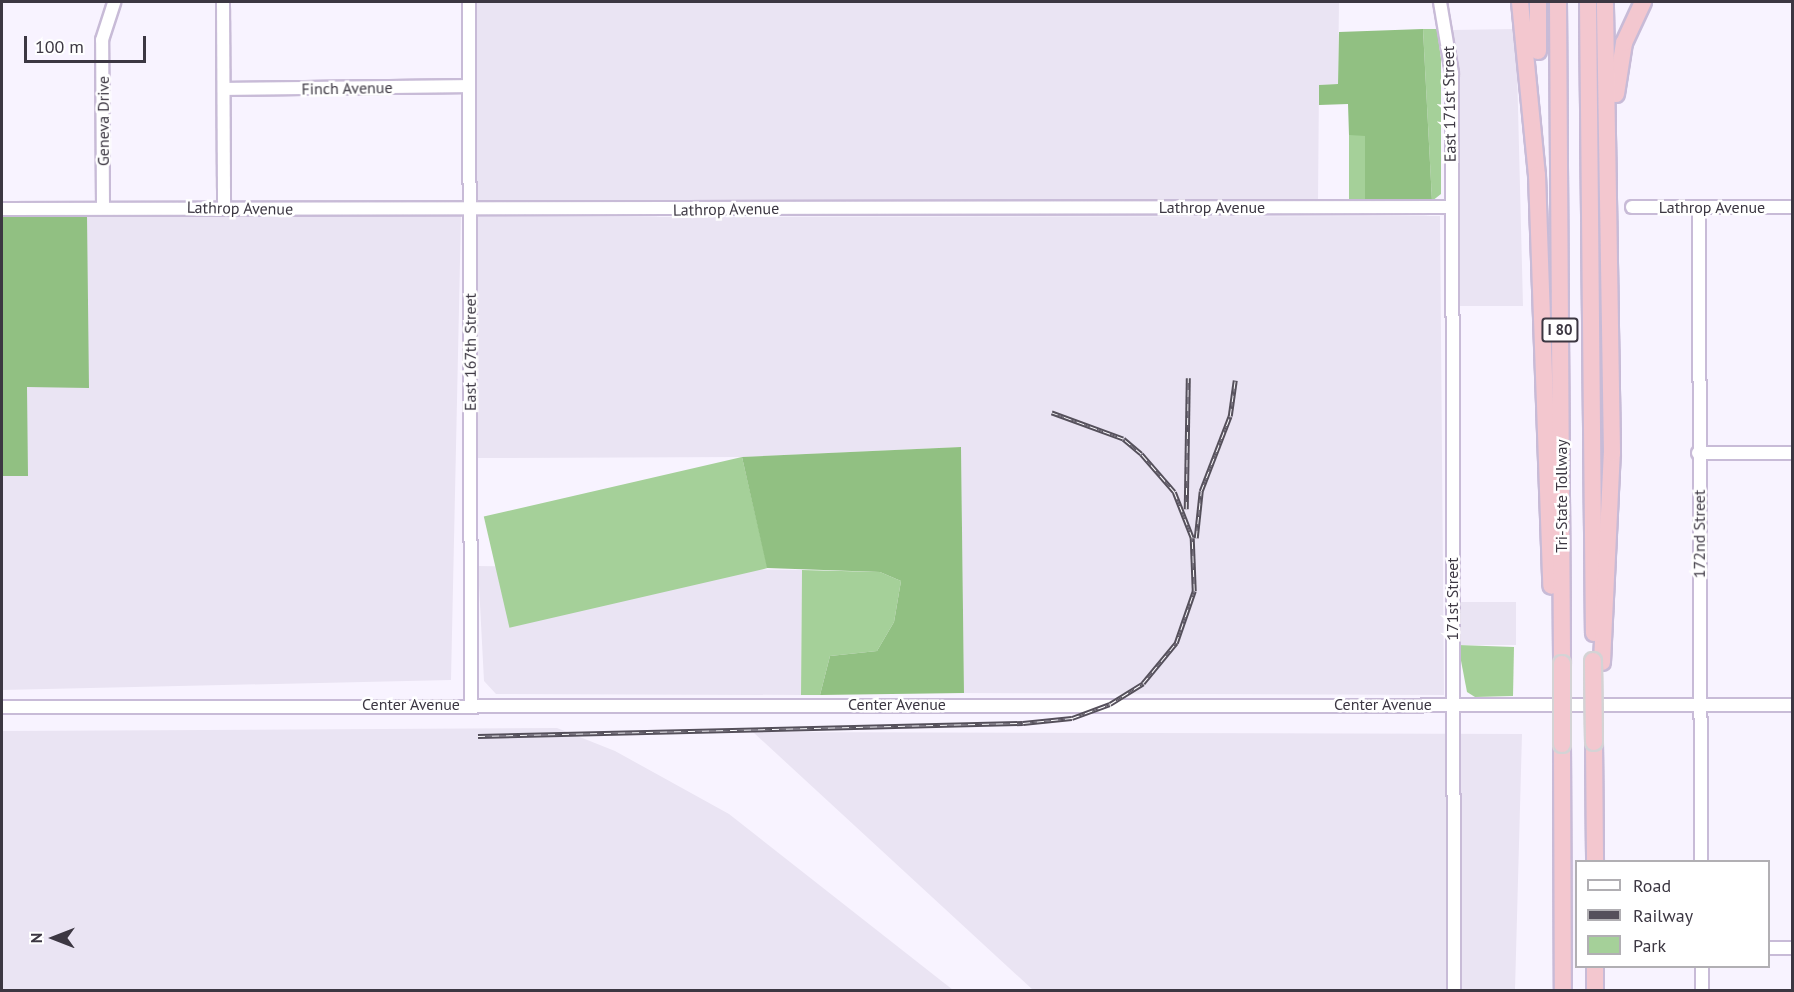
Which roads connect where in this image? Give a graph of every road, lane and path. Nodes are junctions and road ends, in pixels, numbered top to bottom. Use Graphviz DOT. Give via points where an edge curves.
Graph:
graph roads {
  1 [pos="114,2"];
  2 [pos="223,2"];
  3 [pos="469,2"];
  4 [pos="1440,2"];
  5 [pos="1520,2"];
  6 [pos="1538,2"];
  7 [pos="1557,2"];
  8 [pos="1588,2"];
  9 [pos="1605,2"];
  10 [pos="1643,2"];
  11 [pos="469,86"];
  12 [pos="225,89"];
  13 [pos="1537,175"];
  14 [pos="103,207"];
  15 [pos="1450,207"];
  16 [pos="1632,207"];
  17 [pos="1699,207"];
  18 [pos="1792,207"];
  19 [pos="224,208"];
  20 [pos="2,209"];
  21 [pos="470,211"];
  22 [pos="1609,296"];
  23 [pos="1698,453"];
  24 [pos="1792,453"];
  25 [pos="1562,661"];
  26 [pos="1598,662"];
  27 [pos="471,703"];
  28 [pos="1452,704"];
  29 [pos="1792,705"];
  30 [pos="2,706"];
  31 [pos="1700,706"];
  32 [pos="1595,860"];
  33 [pos="1701,860"];
  34 [pos="1770,948"];
  35 [pos="1792,948"];
  36 [pos="1595,968"];
  37 [pos="1702,968"];
  38 [pos="1454,990"];
  39 [pos="1563,990"];
  40 [pos="1595,990"];
  41 [pos="1702,990"];
  1 -- 14 [label="street, Geneva Drive" via="102,40"];
  2 -- 12 [label="street"];
  3 -- 11 [label="street, East 167th Street"];
  4 -- 15 [label="street, East 171st Street" via="1452,73"];
  5 -- 13 [label="highway"];
  6 -- 13 [label="highway"];
  7 -- 25 [label="highway, Tri-State Tollway / I 80"];
  8 -- 26 [label="highway, Tri-State Tollway / I 80"];
  9 -- 22 [label="highway"];
  10 -- 22 [label="highway" via="1624,43 1617,80"];
  11 -- 12 [label="street, Finch Avenue"];
  11 -- 21 [label="street, East 167th Street"];
  12 -- 19 [label="street"];
  13 -- 25 [label="highway" via="1548,550"];
  14 -- 19 [label="street, Lathrop Avenue"];
  14 -- 20 [label="street, Lathrop Avenue"];
  15 -- 21 [label="street, Lathrop Avenue"];
  15 -- 28 [label="street, 171st Street"];
  16 -- 17 [label="street, Lathrop Avenue"];
  17 -- 18 [label="street, Lathrop Avenue"];
  17 -- 23 [label="street, 172nd Street"];
  19 -- 21 [label="street, Lathrop Avenue"];
  21 -- 27 [label="street, East 167th Street"];
  22 -- 26 [label="highway" via="1611,511"];
  23 -- 24 [label="street"];
  23 -- 31 [label="street, 172nd Street"];
  25 -- 39 [label="highway, Tri-State Tollway / I 80, bridge"];
  26 -- 32 [label="highway, Tri-State Tollway / I 80, bridge"];
  27 -- 28 [label="street, Center Avenue"];
  27 -- 30 [label="street, Center Avenue"];
  28 -- 31 [label="street, Center Avenue"];
  28 -- 38 [label="street, 171st Street"];
  29 -- 31 [label="street, Center Avenue"];
  31 -- 33 [label="street, 172nd Street"];
  34 -- 35 [label="street"];
  36 -- 40 [label="highway"];
  37 -- 41 [label="street"];
}
